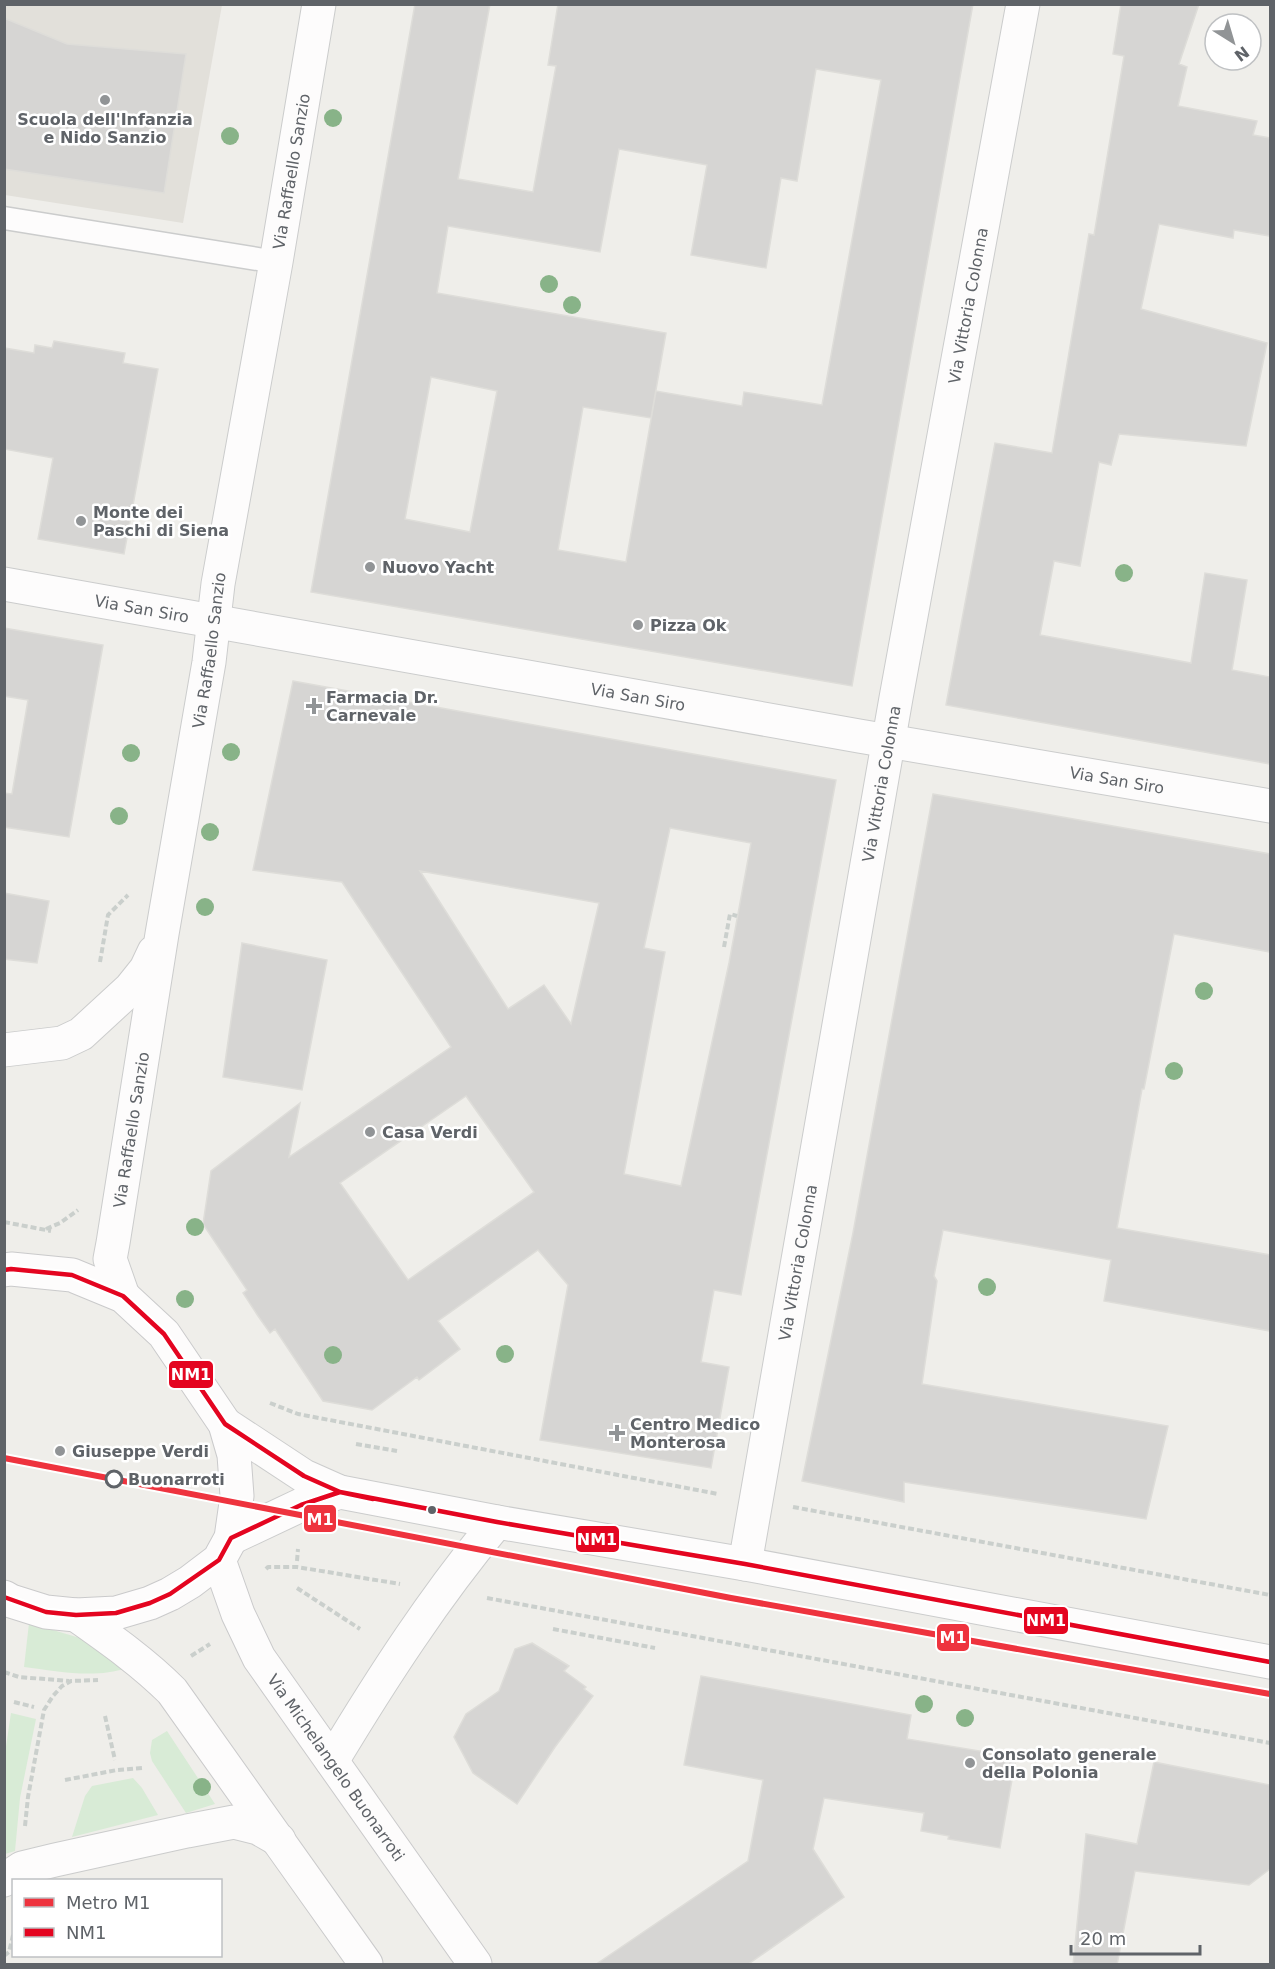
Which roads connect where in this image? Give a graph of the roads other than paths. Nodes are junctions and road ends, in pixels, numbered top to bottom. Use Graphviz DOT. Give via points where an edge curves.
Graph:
graph roads {
  1 [pos="319,4"];
  2 [pos="1023,4"];
  3 [pos="4,218"];
  4 [pos="276,262"];
  5 [pos="4,584"];
  6 [pos="214,620"];
  7 [pos="889,741"];
  8 [pos="1270,806"];
  9 [pos="162,934"];
  10 [pos="4,1050"];
  11 [pos="4,1270"];
  12 [pos="123,1296"];
  13 [pos="225,1424"];
  14 [pos="340,1492"];
  15 [pos="497,1522"];
  16 [pos="225,1549"];
  17 [pos="745,1564"];
  18 [pos="4,1597"];
  19 [pos="76,1616"];
  20 [pos="1270,1662"];
  21 [pos="332,1761"];
  22 [pos="279,1840"];
  23 [pos="4,1880"];
  24 [pos="366,1965"];
  25 [pos="475,1965"];
  1 -- 4 [label="street, Via Raffaello Sanzio"];
  2 -- 7 [label="street, Via Vittoria Colonna"];
  3 -- 4 [label="lane"];
  4 -- 6 [label="street, Via Raffaello Sanzio"];
  5 -- 6 [label="street, Via San Siro"];
  6 -- 7 [label="street, Via San Siro"];
  6 -- 9 [label="street, Via Raffaello Sanzio"];
  7 -- 8 [label="street, Via San Siro"];
  7 -- 17 [label="street, Via Vittoria Colonna"];
  9 -- 10 [label="street" via="146,969 130,989 81,1034 62,1043"];
  9 -- 12 [label="street, Via Raffaello Sanzio" via="110,1259"];
  11 -- 12 [label="street" via="72,1275"];
  12 -- 13 [label="street" via="164,1334"];
  13 -- 14 [label="street" via="304,1476"];
  13 -- 16 [label="street" via="234,1455 237,1496"];
  14 -- 15 [label="street"];
  14 -- 16 [label="street" via="301,1506"];
  15 -- 17 [label="street"];
  15 -- 21 [label="street" via="442,1590"];
  16 -- 19 [label="street" via="190,1582 150,1603 116,1613"];
  16 -- 21 [label="street, Via Michelangelo Buonarroti" via="238,1614 251,1644"];
  17 -- 20 [label="street"];
  18 -- 19 [label="street" via="46,1612"];
  19 -- 22 [label="street" via="120,1645 172,1691"];
  21 -- 25 [label="street, Via Michelangelo Buonarroti"];
  22 -- 23 [label="street" via="258,1827 234,1822 22,1868"];
  22 -- 24 [label="street"];
}
